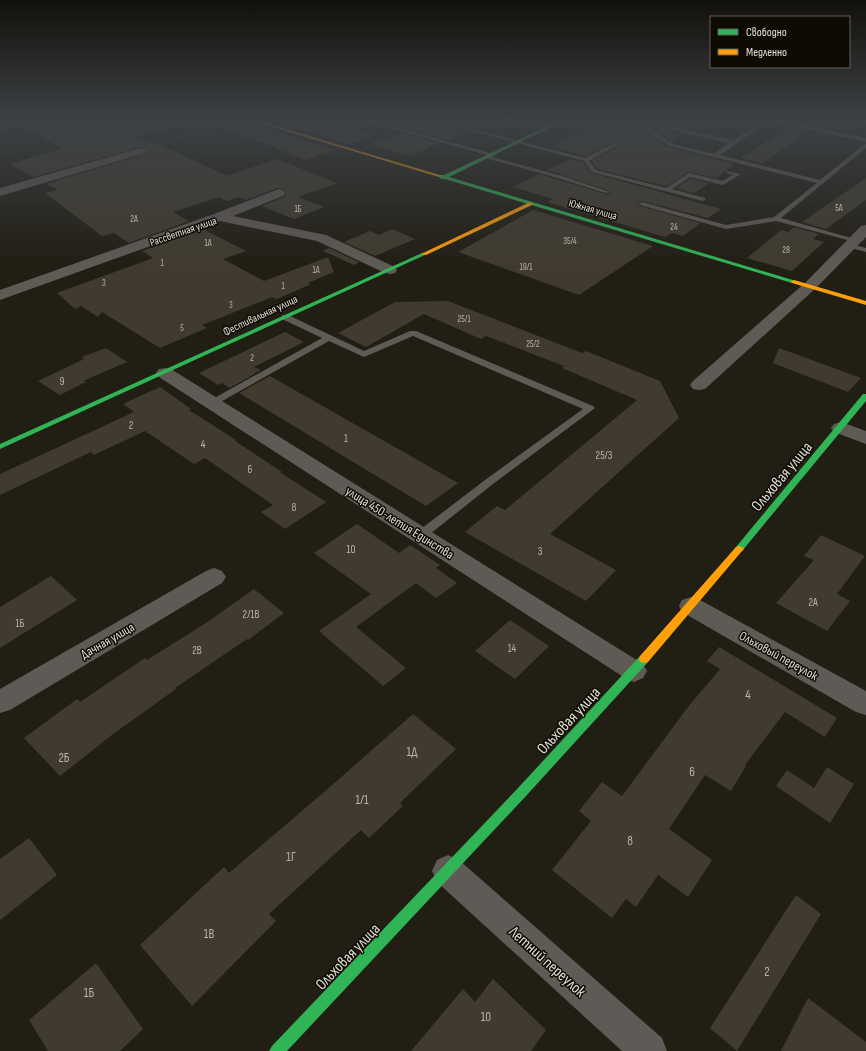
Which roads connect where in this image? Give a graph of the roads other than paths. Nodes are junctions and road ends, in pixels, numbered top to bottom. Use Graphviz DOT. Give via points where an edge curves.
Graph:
graph roads {
  1 [pos="86,167"];
  2 [pos="407,167"];
  3 [pos="466,167"];
  4 [pos="526,167"];
  5 [pos="591,167"];
  6 [pos="760,167"];
  7 [pos="840,167"];
  8 [pos="728,172"];
  9 [pos="443,178"];
  10 [pos="822,182"];
  11 [pos="666,190"];
  12 [pos="0,192"];
  13 [pos="607,192"];
  14 [pos="279,193"];
  15 [pos="703,199"];
  16 [pos="530,204"];
  17 [pos="642,204"];
  18 [pos="219,217"];
  19 [pos="776,219"];
  20 [pos="866,229"];
  21 [pos="852,243"];
  22 [pos="866,250"];
  23 [pos="390,270"];
  24 [pos="811,285"];
  25 [pos="0,296"];
  26 [pos="866,303"];
  27 [pos="284,317"];
  28 [pos="328,338"];
  29 [pos="165,373"];
  30 [pos="699,385"];
  31 [pos="866,396"];
  32 [pos="212,403"];
  33 [pos="841,428"];
  34 [pos="866,438"];
  35 [pos="0,447"];
  36 [pos="421,535"];
  37 [pos="214,577"];
  38 [pos="692,606"];
  39 [pos="634,671"];
  40 [pos="0,702"];
  41 [pos="866,704"];
  42 [pos="448,871"];
  43 [pos="277,1051"];
  44 [pos="648,1051"];
  1 -- 12 [label="street"];
  2 -- 9 [label="street, Южная улица"];
  3 -- 9 [label="street"];
  4 -- 13 [label="lane"];
  5 -- 11 [label="lane" via="594,171"];
  6 -- 10 [label="lane"];
  7 -- 10 [label="lane"];
  8 -- 11 [label="lane" via="738,174 723,184 686,174"];
  9 -- 16 [label="street, Южная улица"];
  10 -- 19 [label="lane"];
  11 -- 15 [label="lane"];
  14 -- 18 [label="street"];
  16 -- 23 [label="street, Фестивальная улица"];
  16 -- 24 [label="street, Южная улица"];
  17 -- 19 [label="lane" via="726,226"];
  18 -- 23 [label="street, Рассветная улица" via="321,238"];
  18 -- 25 [label="street, Рассветная улица"];
  19 -- 21 [label="lane"];
  20 -- 21 [label="street"];
  21 -- 22 [label="lane"];
  21 -- 24 [label="street"];
  23 -- 27 [label="street, Фестивальная улица"];
  24 -- 26 [label="street, Южная улица"];
  24 -- 30 [label="street"];
  27 -- 28 [label="lane"];
  27 -- 29 [label="street, Фестивальная улица"];
  28 -- 32 [label="lane"];
  28 -- 36 [label="lane" via="364,354 413,332 590,408"];
  29 -- 32 [label="street, улица 450-летия Единства"];
  29 -- 35 [label="street, Фестивальная улица"];
  31 -- 33 [label="street, Ольховая улица"];
  32 -- 36 [label="street, улица 450-летия Единства"];
  33 -- 34 [label="street"];
  33 -- 38 [label="street, Ольховая улица"];
  36 -- 39 [label="street, улица 450-летия Единства"];
  37 -- 40 [label="street, Дачная улица"];
  38 -- 39 [label="street, Ольховая улица"];
  38 -- 41 [label="street, Ольховый переулок"];
  39 -- 42 [label="street, Ольховая улица"];
  42 -- 43 [label="street, Ольховая улица"];
  42 -- 44 [label="street, Летний переулок"];
}
